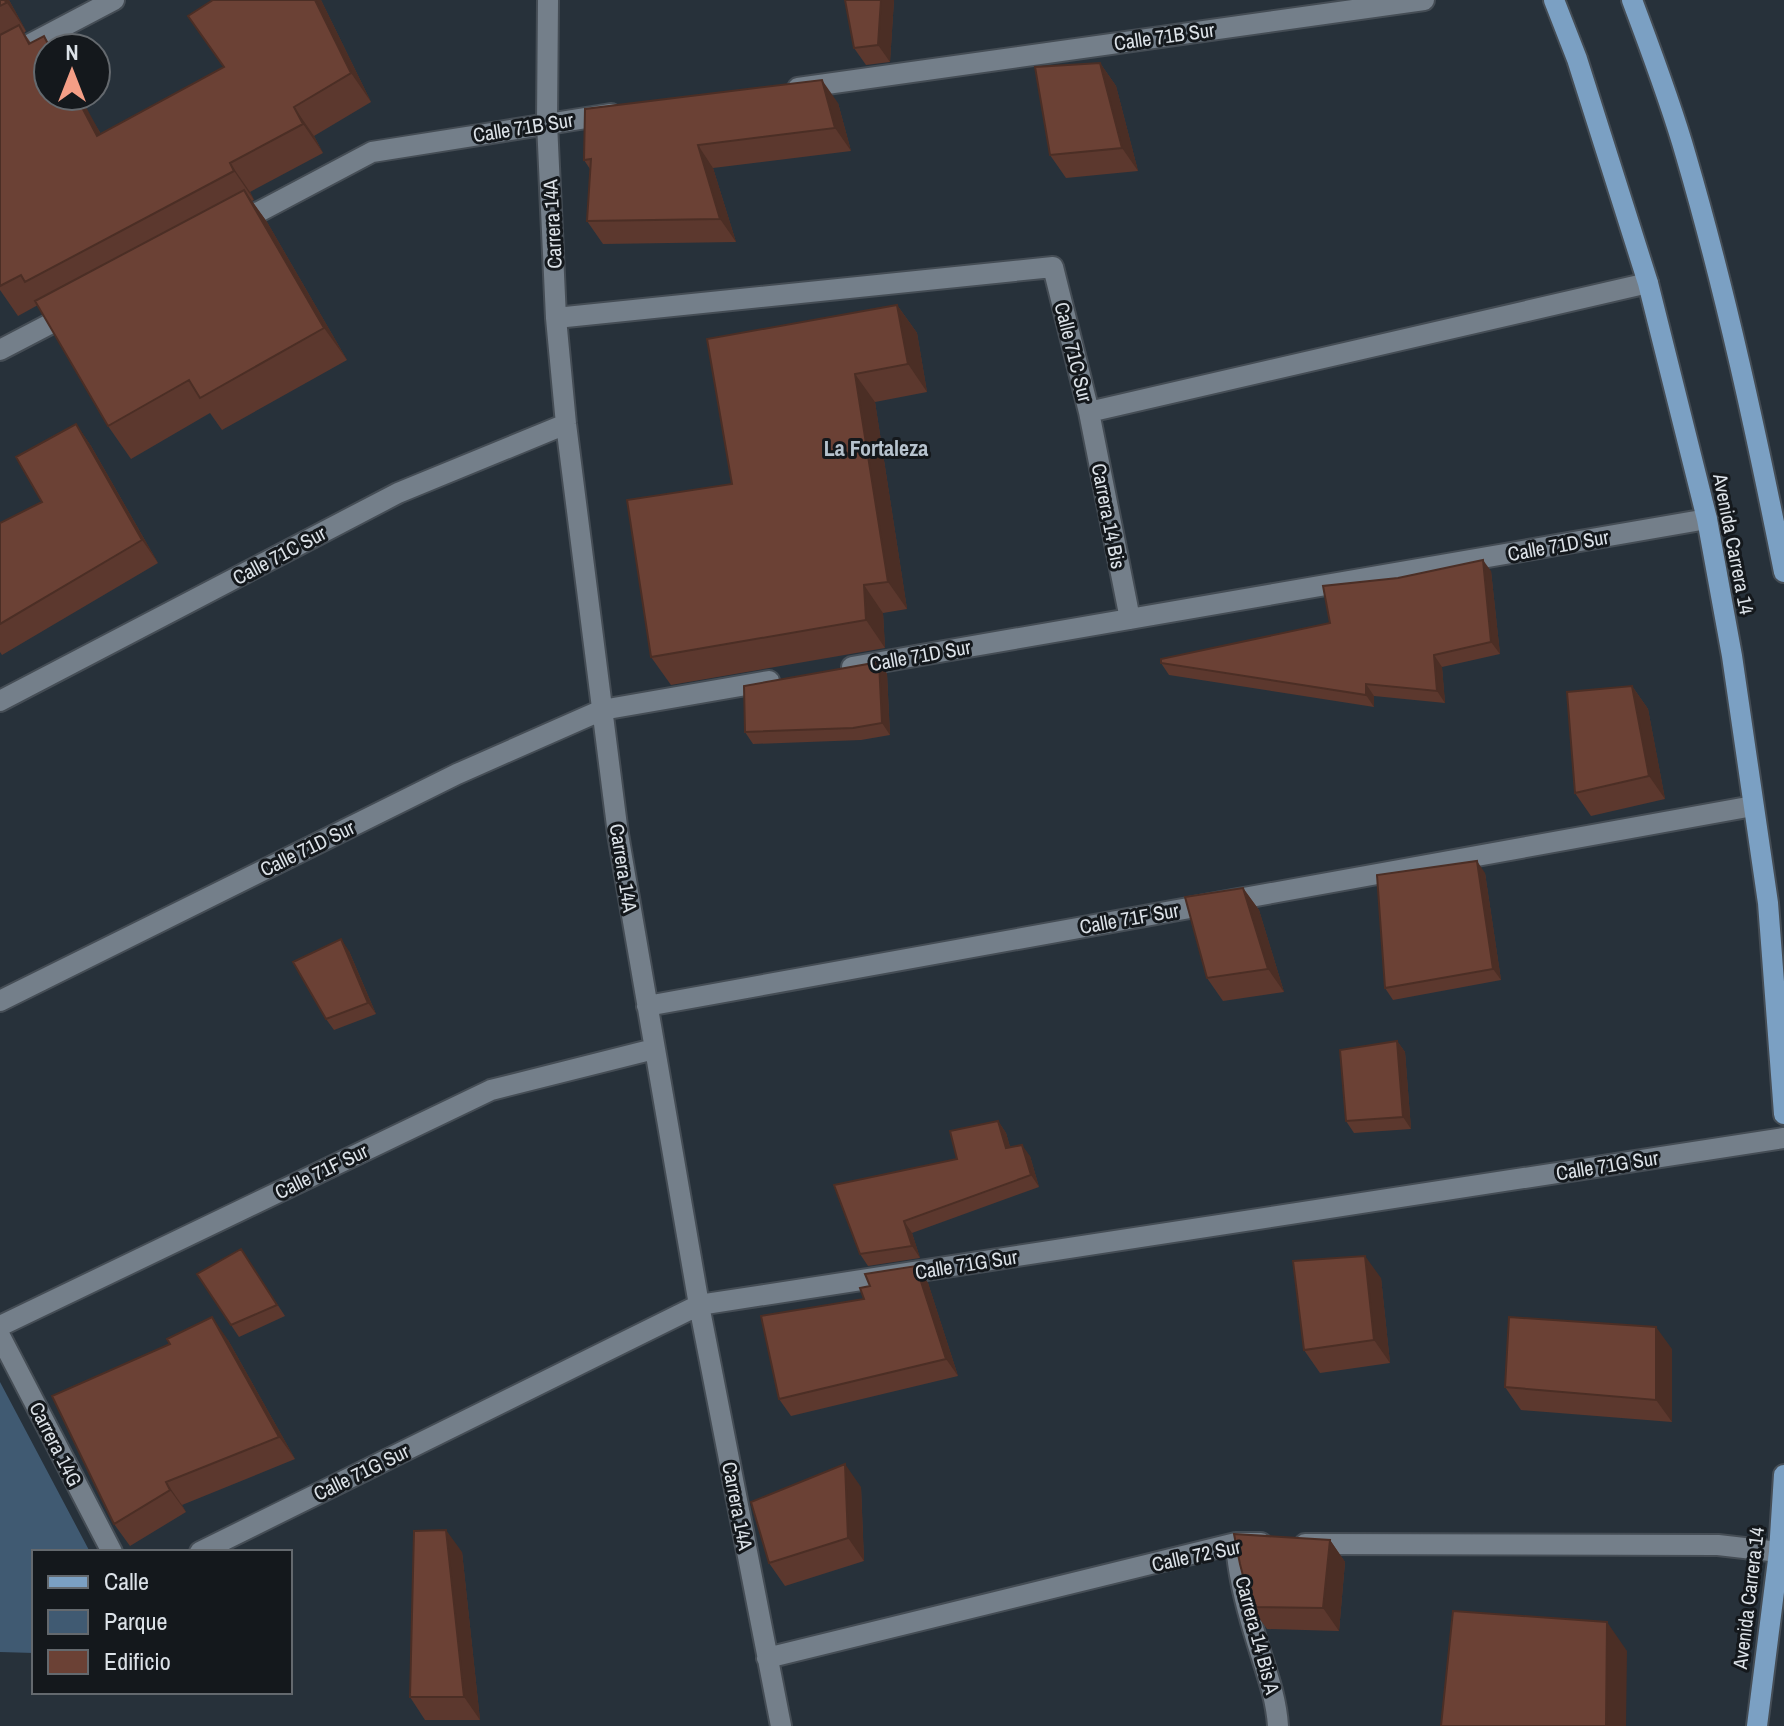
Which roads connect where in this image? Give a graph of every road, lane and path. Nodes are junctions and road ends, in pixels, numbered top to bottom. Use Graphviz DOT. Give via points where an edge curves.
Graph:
graph roads {
  1 [pos="114,0"];
  2 [pos="548,0"];
  3 [pos="1424,0"];
  4 [pos="1554,0"];
  5 [pos="1632,0"];
  6 [pos="0,60"];
  7 [pos="782,90"];
  8 [pos="625,112"];
  9 [pos="547,123"];
  10 [pos="221,233"];
  11 [pos="1648,283"];
  12 [pos="83,306"];
  13 [pos="556,318"];
  14 [pos="0,350"];
  15 [pos="1089,412"];
  16 [pos="566,424"];
  17 [pos="1707,519"];
  18 [pos="1784,572"];
  19 [pos="1130,619"];
  20 [pos="835,670"];
  21 [pos="788,678"];
  22 [pos="0,701"];
  23 [pos="602,710"];
  24 [pos="1753,806"];
  25 [pos="0,1001"];
  26 [pos="647,1006"];
  27 [pos="654,1049"];
  28 [pos="1784,1114"];
  29 [pos="1784,1138"];
  30 [pos="699,1305"];
  31 [pos="0,1326"];
  32 [pos="0,1336"];
  33 [pos="1784,1475"];
  34 [pos="1236,1543"];
  35 [pos="111,1550"];
  36 [pos="204,1550"];
  37 [pos="1779,1552"];
  38 [pos="767,1658"];
  39 [pos="781,1726"];
  40 [pos="1278,1726"];
  41 [pos="1757,1726"];
  1 -- 6 [label="street"];
  2 -- 9 [label="street, Carrera 14A"];
  3 -- 7 [label="street, Calle 71B Sur"];
  4 -- 11 [label="main road, Avenida Carrera 14"];
  5 -- 18 [label="main road" via="1686,155"];
  8 -- 9 [label="street, Calle 71B Sur"];
  9 -- 10 [label="street, Calle 71B Sur" via="372,152"];
  9 -- 13 [label="street, Carrera 14A"];
  11 -- 15 [label="street, Calle 71C Sur"];
  11 -- 17 [label="main road, Avenida Carrera 14"];
  12 -- 14 [label="street"];
  13 -- 15 [label="street, Calle 71C Sur" via="1053,267"];
  13 -- 16 [label="street, Carrera 14A"];
  15 -- 19 [label="street, Carrera 14 Bis"];
  16 -- 22 [label="street, Calle 71C Sur" via="398,493"];
  16 -- 23 [label="street, Carrera 14A"];
  17 -- 19 [label="street, Calle 71D Sur"];
  17 -- 24 [label="main road, Avenida Carrera 14"];
  19 -- 20 [label="street, Calle 71D Sur"];
  21 -- 23 [label="street, Calle 71D Sur"];
  23 -- 25 [label="street, Calle 71D Sur" via="457,774"];
  23 -- 26 [label="street, Carrera 14A"];
  24 -- 26 [label="street, Calle 71F Sur"];
  24 -- 28 [label="main road, Avenida Carrera 14" via="1768,903"];
  26 -- 27 [label="street, Carrera 14A"];
  27 -- 30 [label="street, Carrera 14A"];
  27 -- 31 [label="street, Calle 71F Sur" via="491,1090"];
  29 -- 30 [label="street, Calle 71G Sur"];
  30 -- 36 [label="street, Calle 71G Sur"];
  30 -- 38 [label="street, Carrera 14A"];
  32 -- 35 [label="street, Carrera 14G"];
  33 -- 37 [label="main road, Avenida Carrera 14"];
  34 -- 37 [label="street, Calle 72 Sur" via="1718,1545"];
  34 -- 38 [label="street, Calle 72 Sur"];
  34 -- 40 [label="street, Carrera 14 Bis A"];
  37 -- 41 [label="main road, Avenida Carrera 14"];
  38 -- 39 [label="street, Carrera 14A"];
}
